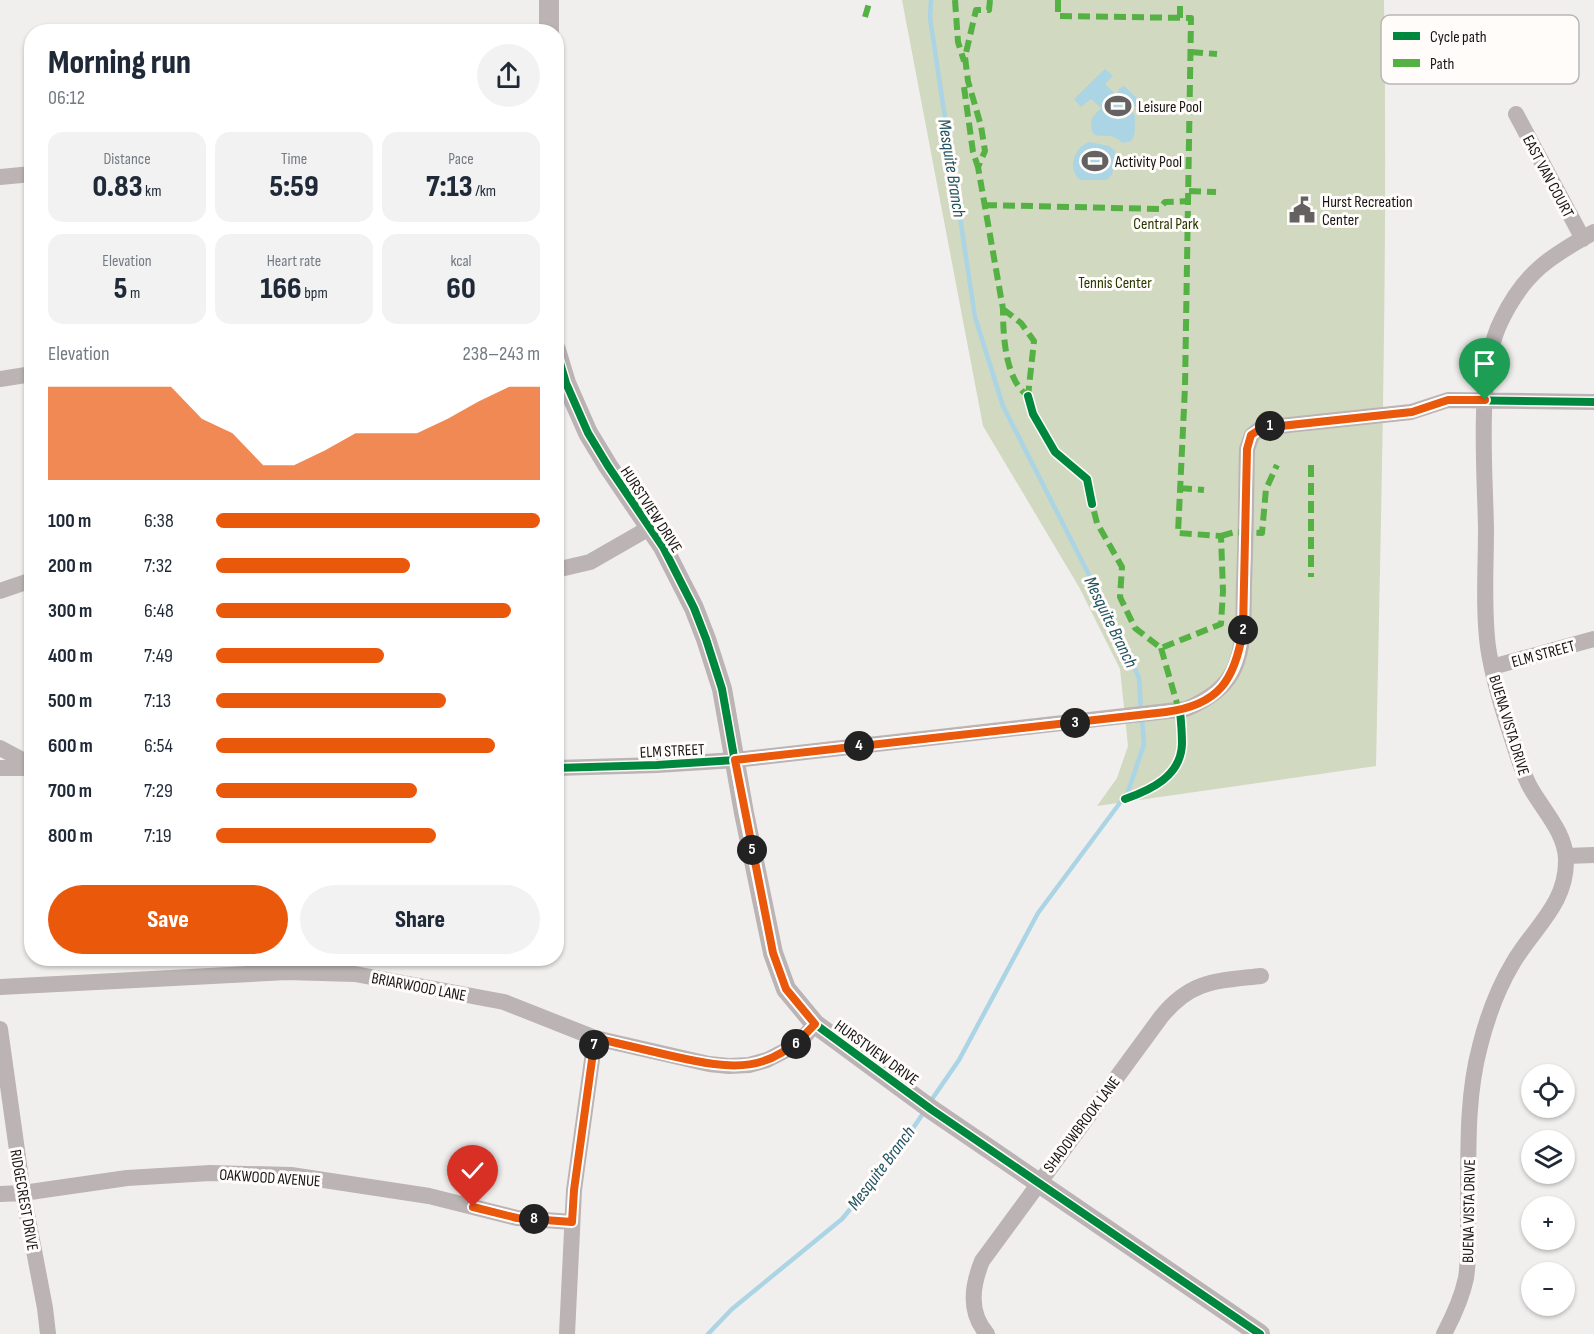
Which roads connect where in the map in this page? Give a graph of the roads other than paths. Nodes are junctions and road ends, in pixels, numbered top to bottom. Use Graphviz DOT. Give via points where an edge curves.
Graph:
graph roads {
  1 [pos="549,0"];
  2 [pos="549,24"];
  3 [pos="1516,114"];
  4 [pos="24,175"];
  5 [pos="0,177"];
  6 [pos="1588,235"];
  7 [pos="24,375"];
  8 [pos="564,378"];
  9 [pos="0,379"];
  10 [pos="1485,400"];
  11 [pos="1594,402"];
  12 [pos="651,527"];
  13 [pos="564,568"];
  14 [pos="24,583"];
  15 [pos="0,591"];
  16 [pos="1594,639"];
  17 [pos="1492,667"];
  18 [pos="0,748"];
  19 [pos="735,760"];
  20 [pos="24,762"];
  21 [pos="24,767"];
  22 [pos="0,768"];
  23 [pos="564,768"];
  24 [pos="1594,855"];
  25 [pos="1566,856"];
  26 [pos="1261,976"];
  27 [pos="0,987"];
  28 [pos="815,1024"];
  29 [pos="0,1029"];
  30 [pos="595,1038"];
  31 [pos="1039,1182"];
  32 [pos="23,1193"];
  33 [pos="0,1194"];
  34 [pos="572,1222"];
  35 [pos="48,1334"];
  36 [pos="567,1334"];
  37 [pos="987,1334"];
  38 [pos="1260,1334"];
  39 [pos="1444,1334"];
  1 -- 2 [label="street"];
  3 -- 6 [label="street, EAST VAN COURT"];
  4 -- 5 [label="street"];
  6 -- 10 [label="street, BUENA VISTA DRIVE" via="1529,276 1512,301 1494,336"];
  7 -- 9 [label="street"];
  8 -- 12 [label="street, HURSTVIEW DRIVE" via="588,433"];
  10 -- 11 [label="street"];
  10 -- 17 [label="street, BUENA VISTA DRIVE" via="1486,621"];
  10 -- 19 [label="street, ELM STREET" via="1448,400 1412,412 1262,428 1251,435 1247,449 1240,647 1225,683 1203,702 1159,713"];
  12 -- 13 [label="street" via="590,562"];
  12 -- 19 [label="street, HURSTVIEW DRIVE" via="706,639 722,689"];
  14 -- 15 [label="street"];
  16 -- 17 [label="street, ELM STREET"];
  17 -- 25 [label="street, BUENA VISTA DRIVE" via="1521,765 1562,839"];
  18 -- 20 [label="street"];
  19 -- 23 [label="street, ELM STREET"];
  19 -- 28 [label="street, HURSTVIEW DRIVE" via="780,978"];
  21 -- 22 [label="street"];
  24 -- 25 [label="street"];
  25 -- 39 [label="street, BUENA VISTA DRIVE" via="1558,900 1513,961 1480,1043 1470,1111 1468,1261 1460,1298"];
  26 -- 31 [label="street, SHADOWBROOK LANE" via="1207,983 1174,1001"];
  27 -- 30 [label="street, BRIARWOOD LANE" via="286,972 355,974 504,1002"];
  28 -- 30 [label="street, BRIARWOOD LANE" via="798,1044 767,1060 739,1066 709,1064"];
  28 -- 31 [label="street, HURSTVIEW DRIVE"];
  29 -- 32 [label="street, RIDGECREST DRIVE"];
  30 -- 34 [label="street"];
  31 -- 37 [label="street, SHADOWBROOK LANE" via="982,1261 974,1280 975,1314"];
  31 -- 38 [label="street, HURSTVIEW DRIVE"];
  32 -- 33 [label="street, OAKWOOD AVENUE"];
  32 -- 34 [label="street, OAKWOOD AVENUE" via="127,1178 210,1173 291,1175 429,1196 517,1218"];
  32 -- 35 [label="street, RIDGECREST DRIVE"];
  34 -- 36 [label="street"];
}
